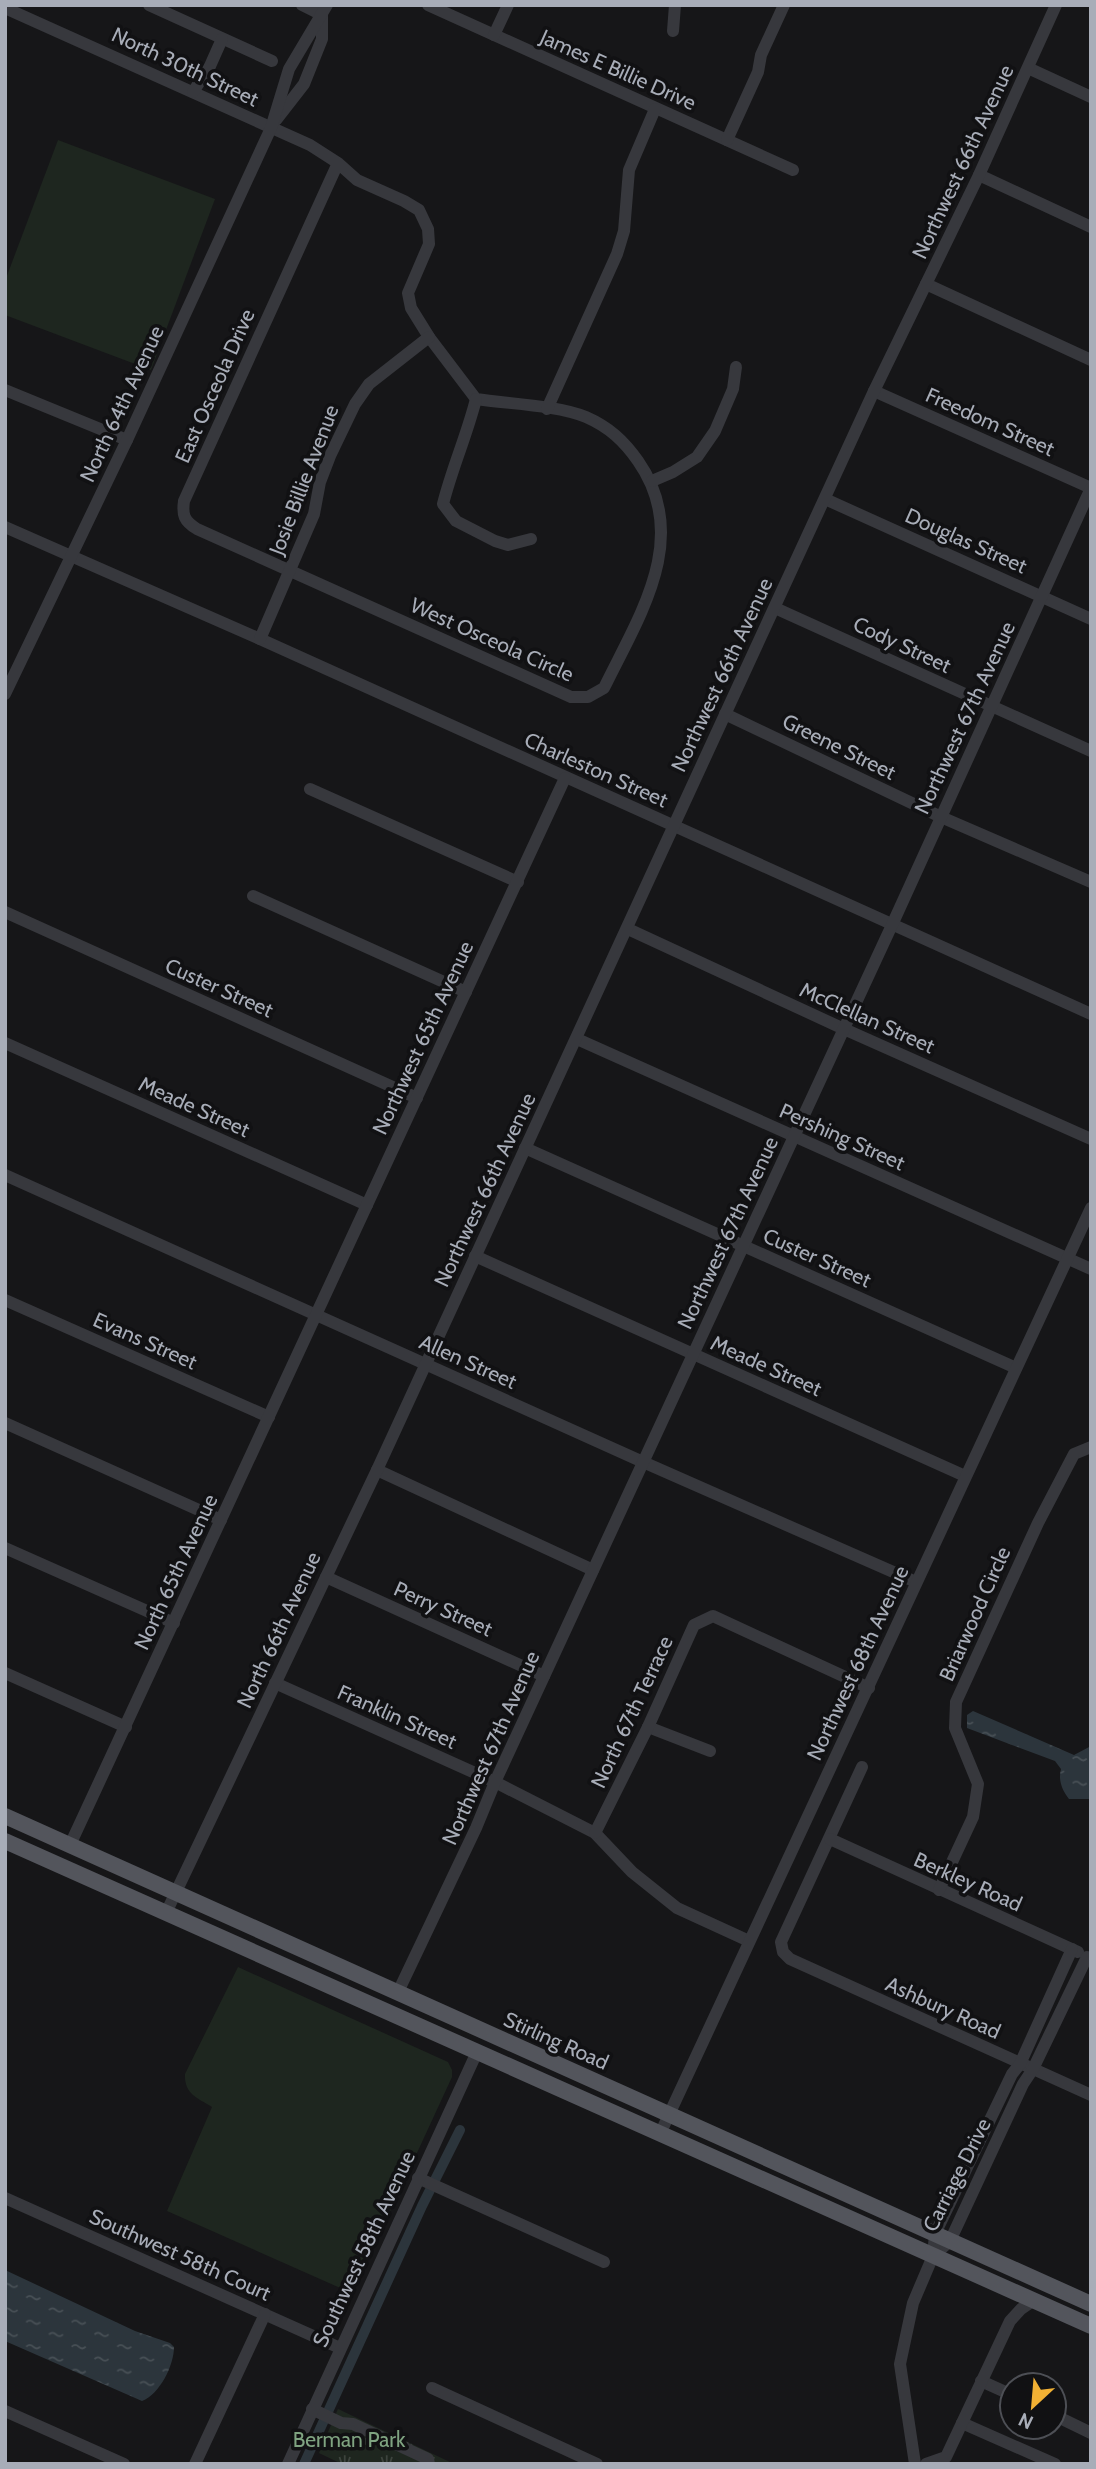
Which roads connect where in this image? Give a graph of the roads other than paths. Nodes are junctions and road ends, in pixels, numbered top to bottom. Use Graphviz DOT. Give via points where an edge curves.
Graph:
graph roads {
  1 [pos="149,5"];
  2 [pos="302,5"];
  3 [pos="428,5"];
  4 [pos="508,5"];
  5 [pos="675,5"];
  6 [pos="785,5"];
  7 [pos="1056,5"];
  8 [pos="5,8"];
  9 [pos="325,10"];
  10 [pos="673,31"];
  11 [pos="494,35"];
  12 [pos="222,39"];
  13 [pos="272,61"];
  14 [pos="1028,68"];
  15 [pos="193,92"];
  16 [pos="1091,97"];
  17 [pos="655,109"];
  18 [pos="271,128"];
  19 [pos="727,140"];
  20 [pos="338,163"];
  21 [pos="793,170"];
  22 [pos="979,175"];
  23 [pos="1091,227"];
  24 [pos="926,284"];
  25 [pos="429,337"];
  26 [pos="1091,360"];
  27 [pos="736,367"];
  28 [pos="5,390"];
  29 [pos="874,391"];
  30 [pos="476,399"];
  31 [pos="547,409"];
  32 [pos="127,440"];
  33 [pos="652,481"];
  34 [pos="1091,488"];
  35 [pos="825,499"];
  36 [pos="5,527"];
  37 [pos="531,539"];
  38 [pos="72,555"];
  39 [pos="289,572"];
  40 [pos="1042,597"];
  41 [pos="775,608"];
  42 [pos="1091,619"];
  43 [pos="260,639"];
  44 [pos="10,671"];
  45 [pos="5,694"];
  46 [pos="992,707"];
  47 [pos="725,714"];
  48 [pos="1091,751"];
  49 [pos="565,778"];
  50 [pos="310,789"];
  51 [pos="941,817"];
  52 [pos="674,825"];
  53 [pos="518,882"];
  54 [pos="1091,882"];
  55 [pos="253,896"];
  56 [pos="5,912"];
  57 [pos="892,925"];
  58 [pos="628,929"];
  59 [pos="466,992"];
  60 [pos="1091,1014"];
  61 [pos="844,1029"];
  62 [pos="576,1039"];
  63 [pos="5,1043"];
  64 [pos="417,1098"];
  65 [pos="794,1136"];
  66 [pos="1091,1139"];
  67 [pos="526,1149"];
  68 [pos="5,1175"];
  69 [pos="367,1205"];
  70 [pos="1091,1208"];
  71 [pos="743,1246"];
  72 [pos="475,1256"];
  73 [pos="1067,1258"];
  74 [pos="1091,1269"];
  75 [pos="5,1300"];
  76 [pos="316,1314"];
  77 [pos="693,1354"];
  78 [pos="425,1363"];
  79 [pos="1016,1368"];
  80 [pos="269,1417"];
  81 [pos="5,1423"];
  82 [pos="1091,1447"];
  83 [pos="643,1462"];
  84 [pos="377,1471"];
  85 [pos="965,1476"];
  86 [pos="221,1520"];
  87 [pos="5,1548"];
  88 [pos="593,1570"];
  89 [pos="326,1577"];
  90 [pos="916,1582"];
  91 [pos="174,1623"];
  92 [pos="5,1673"];
  93 [pos="544,1676"];
  94 [pos="275,1683"];
  95 [pos="869,1688"];
  96 [pos="126,1727"];
  97 [pos="648,1727"];
  98 [pos="710,1751"];
  99 [pos="862,1768"];
  100 [pos="495,1782"];
  101 [pos="5,1816"];
  102 [pos="595,1833"];
  103 [pos="830,1839"];
  104 [pos="5,1841"];
  105 [pos="70,1846"];
  106 [pos="939,1889"];
  107 [pos="176,1893"];
  108 [pos="166,1913"];
  109 [pos="749,1941"];
  110 [pos="1072,1950"];
  111 [pos="1089,1958"];
  112 [pos="315,1980"];
  113 [pos="398,1992"];
  114 [pos="417,2001"];
  115 [pos="477,2052"];
  116 [pos="1026,2066"];
  117 [pos="1091,2095"];
  118 [pos="669,2115"];
  119 [pos="660,2134"];
  120 [pos="418,2178"];
  121 [pos="954,2196"];
  122 [pos="5,2198"];
  123 [pos="967,2202"];
  124 [pos="942,2237"];
  125 [pos="933,2256"];
  126 [pos="604,2262"];
  127 [pos="1034,2300"];
  128 [pos="1091,2304"];
  129 [pos="265,2314"];
  130 [pos="1091,2326"];
  131 [pos="340,2348"];
  132 [pos="981,2381"];
  133 [pos="432,2388"];
  134 [pos="998,2389"];
  135 [pos="314,2410"];
  136 [pos="5,2411"];
  137 [pos="1068,2422"];
  138 [pos="962,2423"];
  139 [pos="1091,2433"];
  140 [pos="124,2464"];
  141 [pos="195,2464"];
  142 [pos="288,2464"];
  143 [pos="429,2464"];
  144 [pos="597,2464"];
  145 [pos="915,2464"];
  146 [pos="926,2464"];
  147 [pos="1055,2464"];
  1 -- 12 [label="street"];
  2 -- 9 [label="street"];
  3 -- 11 [label="street, James E Billie Drive"];
  4 -- 11 [label="street"];
  5 -- 10 [label="street"];
  6 -- 19 [label="street"];
  7 -- 14 [label="street, Northwest 66th Avenue"];
  8 -- 15 [label="street, North 30th Street"];
  9 -- 18 [label="street, North 64th Avenue" via="289,69"];
  9 -- 18 [label="street, North 64th Avenue" via="323,39 304,84"];
  11 -- 17 [label="street, James E Billie Drive"];
  12 -- 13 [label="street"];
  12 -- 15 [label="street"];
  14 -- 16 [label="street"];
  14 -- 22 [label="street, Northwest 66th Avenue"];
  15 -- 18 [label="street, North 30th Street"];
  17 -- 19 [label="street, James E Billie Drive"];
  17 -- 31 [label="street" via="629,170 624,231 617,254"];
  18 -- 20 [label="street"];
  18 -- 32 [label="street, North 64th Avenue"];
  19 -- 21 [label="street, James E Billie Drive"];
  20 -- 25 [label="street" via="357,180 419,210 429,244 408,293 411,308"];
  20 -- 39 [label="street, East Osceola Drive" via="182,514 197,528"];
  22 -- 23 [label="street"];
  22 -- 24 [label="street, Northwest 66th Avenue"];
  24 -- 26 [label="street"];
  24 -- 29 [label="street, Northwest 66th Avenue"];
  25 -- 30 [label="street"];
  25 -- 39 [label="street, Josie Billie Avenue" via="369,384 355,404 330,456 314,514"];
  27 -- 33 [label="street" via="733,389 715,431 697,457"];
  28 -- 32 [label="street"];
  29 -- 34 [label="street, Freedom Street"];
  29 -- 35 [label="street, Northwest 66th Avenue"];
  30 -- 31 [label="street, West Osceola Circle"];
  30 -- 37 [label="street" via="443,504 456,521 495,541 508,545"];
  31 -- 33 [label="street, West Osceola Circle" via="605,426 625,443"];
  32 -- 38 [label="street, North 64th Avenue"];
  33 -- 39 [label="street, West Osceola Circle" via="661,550 654,585 604,688 588,697 571,697"];
  34 -- 40 [label="street, Northwest 67th Avenue"];
  35 -- 40 [label="street, Douglas Street"];
  35 -- 41 [label="street, Northwest 66th Avenue"];
  36 -- 38 [label="street, Charleston Street"];
  38 -- 43 [label="street, Charleston Street"];
  38 -- 44 [label="street, North 64th Avenue"];
  39 -- 43 [label="street, Josie Billie Avenue"];
  40 -- 42 [label="street, Douglas Street"];
  40 -- 46 [label="street, Northwest 67th Avenue"];
  41 -- 46 [label="street, Cody Street"];
  41 -- 47 [label="street, Northwest 66th Avenue"];
  43 -- 49 [label="street, Charleston Street"];
  44 -- 45 [label="street, North 64th Avenue"];
  46 -- 48 [label="street, Cody Street"];
  46 -- 51 [label="street, Northwest 67th Avenue"];
  47 -- 51 [label="street, Greene Street"];
  47 -- 52 [label="street, Northwest 66th Avenue"];
  49 -- 52 [label="street, Charleston Street"];
  49 -- 53 [label="street, Northwest 65th Avenue"];
  50 -- 53 [label="street"];
  51 -- 54 [label="street, Greene Street"];
  51 -- 57 [label="street, Northwest 67th Avenue"];
  52 -- 57 [label="street, Charleston Street"];
  52 -- 58 [label="street, Northwest 66th Avenue"];
  53 -- 59 [label="street, Northwest 65th Avenue"];
  55 -- 59 [label="street"];
  56 -- 64 [label="street, Custer Street"];
  57 -- 60 [label="street, Charleston Street"];
  57 -- 61 [label="street, Northwest 67th Avenue"];
  58 -- 61 [label="street, McClellan Street"];
  58 -- 62 [label="street, Northwest 66th Avenue"];
  59 -- 64 [label="street, Northwest 65th Avenue"];
  61 -- 65 [label="street, Northwest 67th Avenue"];
  61 -- 66 [label="street, McClellan Street"];
  62 -- 65 [label="street, Pershing Street"];
  62 -- 67 [label="street, Northwest 66th Avenue"];
  63 -- 69 [label="street, Meade Street"];
  64 -- 69 [label="street, Northwest 65th Avenue"];
  65 -- 71 [label="street, Northwest 67th Avenue"];
  65 -- 73 [label="street, Pershing Street"];
  67 -- 71 [label="street, Custer Street"];
  67 -- 72 [label="street, Northwest 66th Avenue"];
  68 -- 76 [label="street, Allen Street"];
  69 -- 76 [label="street, Northwest 65th Avenue"];
  70 -- 73 [label="street, Northwest 68th Avenue"];
  71 -- 77 [label="street, Northwest 67th Avenue"];
  71 -- 79 [label="street, Custer Street"];
  72 -- 77 [label="street, Meade Street"];
  72 -- 78 [label="street, Northwest 66th Avenue"];
  73 -- 74 [label="street, Pershing Street"];
  73 -- 79 [label="street, Northwest 68th Avenue"];
  75 -- 80 [label="street, Evans Street"];
  76 -- 78 [label="street, Allen Street"];
  76 -- 80 [label="street, North 65th Avenue"];
  77 -- 83 [label="street, Northwest 67th Avenue"];
  77 -- 85 [label="street, Meade Street"];
  78 -- 83 [label="street, Allen Street"];
  78 -- 84 [label="street, North 66th Avenue"];
  79 -- 85 [label="street, Northwest 68th Avenue"];
  80 -- 86 [label="street, North 65th Avenue"];
  81 -- 86 [label="street"];
  82 -- 106 [label="street, Briarwood Circle" via="1074,1454 956,1702 955,1728 978,1784 973,1817"];
  83 -- 88 [label="street, Northwest 67th Avenue"];
  83 -- 90 [label="street, Allen Street"];
  84 -- 88 [label="street"];
  84 -- 89 [label="street, North 66th Avenue"];
  85 -- 90 [label="street, Northwest 68th Avenue"];
  86 -- 91 [label="street, North 65th Avenue"];
  87 -- 91 [label="street"];
  88 -- 93 [label="street, Northwest 67th Avenue"];
  89 -- 93 [label="street, Perry Street"];
  89 -- 94 [label="street, North 66th Avenue"];
  90 -- 95 [label="street, Northwest 68th Avenue"];
  91 -- 96 [label="street, North 65th Avenue"];
  92 -- 96 [label="street"];
  93 -- 100 [label="street, Northwest 67th Avenue"];
  94 -- 100 [label="street, Franklin Street"];
  94 -- 107 [label="street, North 66th Avenue"];
  95 -- 97 [label="street, North 67th Terrace" via="713,1616 694,1625"];
  95 -- 109 [label="street, Northwest 68th Avenue"];
  96 -- 105 [label="street, North 65th Avenue"];
  97 -- 98 [label="street"];
  97 -- 102 [label="street, North 67th Terrace"];
  99 -- 103 [label="street"];
  100 -- 102 [label="street, Franklin Street"];
  100 -- 113 [label="street, Northwest 67th Avenue"];
  101 -- 105 [label="main road, Stirling Road"];
  102 -- 109 [label="street, Franklin Street" via="632,1872 677,1908"];
  103 -- 106 [label="street, Berkley Road"];
  103 -- 116 [label="street, Ashbury Road" via="782,1942 783,1952"];
  104 -- 108 [label="main road, Stirling Road"];
  105 -- 107 [label="main road, Stirling Road"];
  106 -- 110 [label="street, Berkley Road"];
  107 -- 108 [label="street, North 66th Avenue"];
  107 -- 113 [label="main road, Stirling Road"];
  108 -- 112 [label="main road, Stirling Road"];
  109 -- 118 [label="street, Northwest 68th Avenue"];
  110 -- 111 [label="street, Berkley Road"];
  110 -- 116 [label="street, Carriage Drive"];
  111 -- 116 [label="street, Carriage Drive"];
  112 -- 114 [label="main road" via="332,1974 400,2004"];
  112 -- 115 [label="main road, Stirling Road"];
  113 -- 114 [label="main road, Stirling Road"];
  114 -- 118 [label="main road, Stirling Road"];
  115 -- 119 [label="main road, Stirling Road"];
  115 -- 120 [label="street, Southwest 58th Avenue"];
  116 -- 117 [label="street, Ashbury Road"];
  116 -- 121 [label="street, Carriage Drive" via="1012,2074"];
  116 -- 123 [label="street, Carriage Drive" via="1023,2084"];
  118 -- 119 [label="street, Northwest 68th Avenue"];
  118 -- 124 [label="main road, Stirling Road"];
  119 -- 125 [label="main road, Stirling Road"];
  120 -- 126 [label="street"];
  120 -- 131 [label="street, Southwest 58th Avenue"];
  121 -- 123 [label="street"];
  121 -- 124 [label="street, Carriage Drive"];
  122 -- 129 [label="street, Southwest 58th Court"];
  123 -- 124 [label="street, Carriage Drive"];
  124 -- 125 [label="street, Carriage Drive"];
  124 -- 128 [label="main road, Stirling Road"];
  125 -- 127 [label="main road, Stirling Road"];
  125 -- 145 [label="street" via="913,2304 900,2364"];
  127 -- 130 [label="main road, Stirling Road"];
  127 -- 132 [label="street" via="1010,2321"];
  129 -- 131 [label="street, Southwest 58th Court"];
  129 -- 141 [label="street"];
  131 -- 135 [label="street, Southwest 58th Avenue"];
  132 -- 134 [label="street"];
  132 -- 138 [label="street"];
  133 -- 144 [label="street"];
  135 -- 142 [label="street, Southwest 58th Avenue"];
  135 -- 143 [label="street" via="361,2427 428,2459"];
  136 -- 140 [label="street"];
  137 -- 139 [label="street"];
  138 -- 146 [label="street" via="946,2457"];
  138 -- 147 [label="street"];
}
